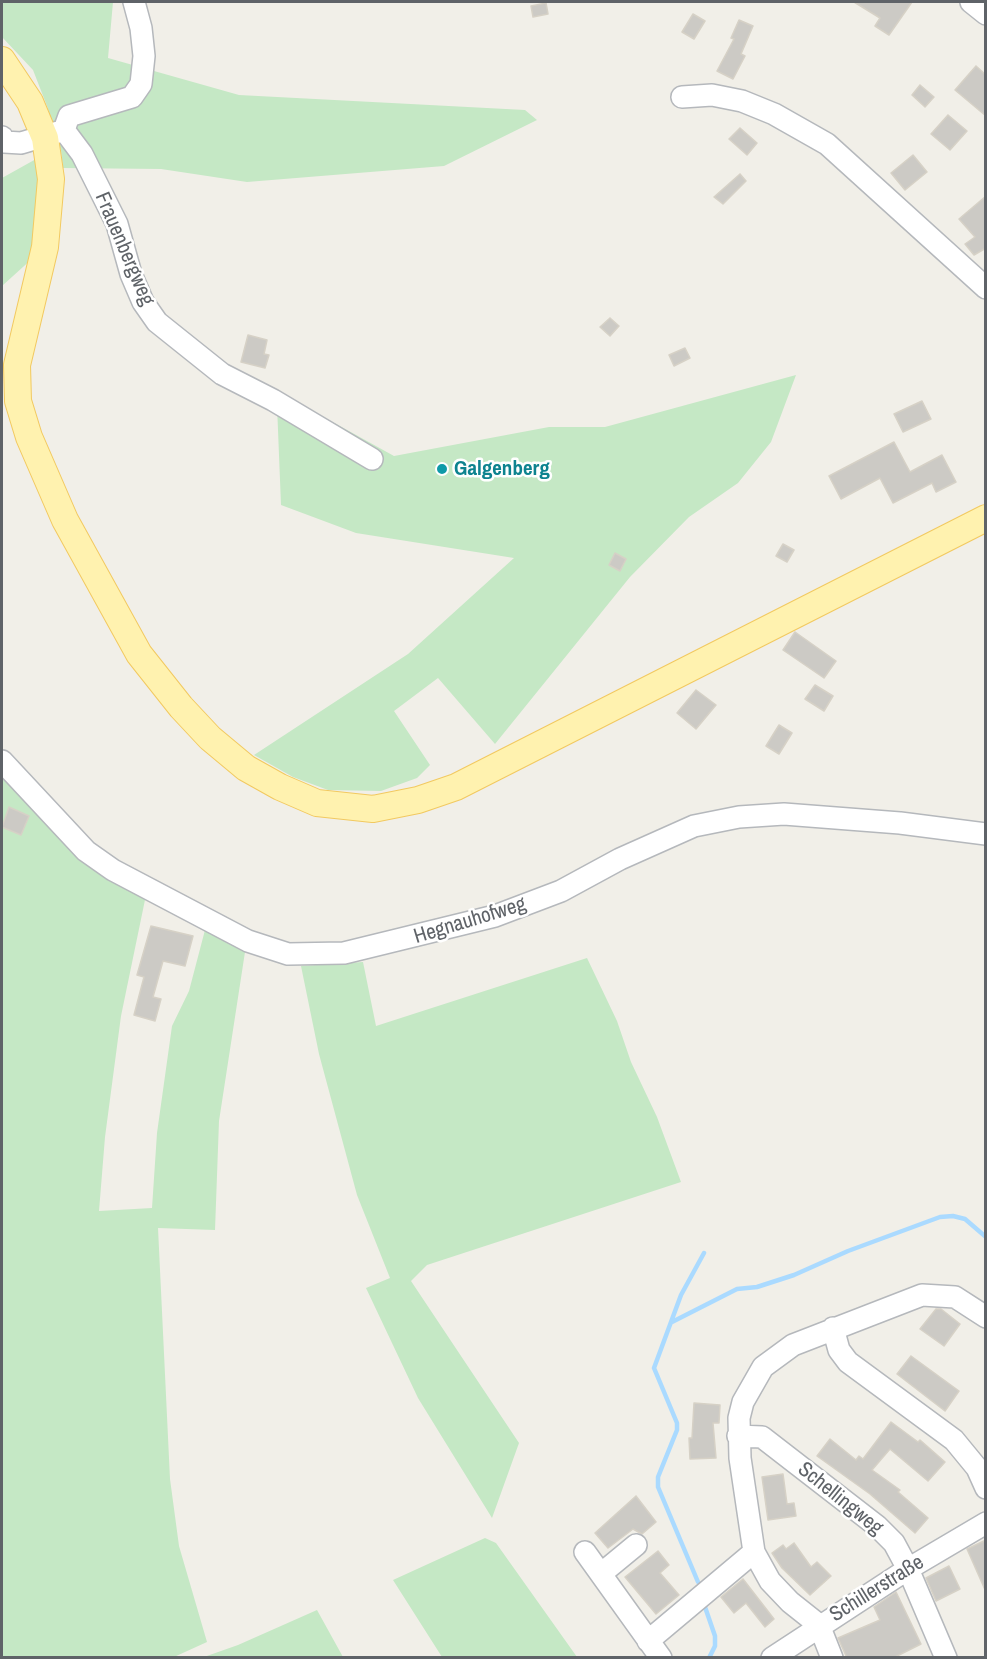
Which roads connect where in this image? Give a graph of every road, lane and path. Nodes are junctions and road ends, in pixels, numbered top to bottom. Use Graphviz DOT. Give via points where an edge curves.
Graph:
graph roads {
  1 [pos="134,2"];
  2 [pos="971,2"];
  3 [pos="986,14"];
  4 [pos="2,60"];
  5 [pos="682,97"];
  6 [pos="54,134"];
  7 [pos="2,137"];
  8 [pos="986,288"];
  9 [pos="372,459"];
  10 [pos="986,518"];
  11 [pos="2,761"];
  12 [pos="986,834"];
  13 [pos="986,1317"];
  14 [pos="833,1328"];
  15 [pos="738,1436"];
  16 [pos="986,1488"];
  17 [pos="986,1523"];
  18 [pos="636,1545"];
  19 [pos="585,1552"];
  20 [pos="754,1552"];
  21 [pos="909,1569"];
  22 [pos="602,1573"];
  23 [pos="819,1625"];
  24 [pos="648,1641"];
  25 [pos="661,1658"];
  26 [pos="772,1658"];
  27 [pos="832,1658"];
  28 [pos="946,1658"];
  1 -- 6 [label="street" via="144,56 141,84 132,98 69,116"];
  2 -- 3 [label="street"];
  4 -- 6 [label="main road"];
  5 -- 8 [label="street" via="712,95 742,101 827,144"];
  6 -- 7 [label="street" via="21,143 4,142"];
  6 -- 9 [label="street, Frauenbergweg" via="82,154 117,224 139,293 157,322 222,374 273,399"];
  6 -- 10 [label="main road" via="45,247 17,365 18,402 29,437 65,520 139,654 210,738 246,768 280,787 317,802 373,809 456,787"];
  11 -- 12 [label="street, Hegnauhofweg" via="86,851 113,870 249,941 288,954 344,953 495,916 561,891 694,826 740,817 784,814"];
  13 -- 14 [label="street" via="955,1297 922,1295"];
  14 -- 15 [label="street" via="793,1345 763,1367 743,1402"];
  14 -- 16 [label="street" via="839,1350 848,1362 954,1440 977,1467"];
  15 -- 20 [label="street"];
  15 -- 21 [label="street, Schellingweg" via="762,1437 894,1543"];
  17 -- 21 [label="street, Schillerstraße"];
  18 -- 22 [label="street"];
  19 -- 22 [label="street"];
  20 -- 23 [label="street" via="770,1581"];
  20 -- 24 [label="street"];
  21 -- 23 [label="street, Schillerstraße"];
  21 -- 28 [label="street, Schellingweg"];
  22 -- 24 [label="street"];
  23 -- 26 [label="street, Schillerstraße"];
  23 -- 27 [label="street"];
  24 -- 25 [label="street"];
}
